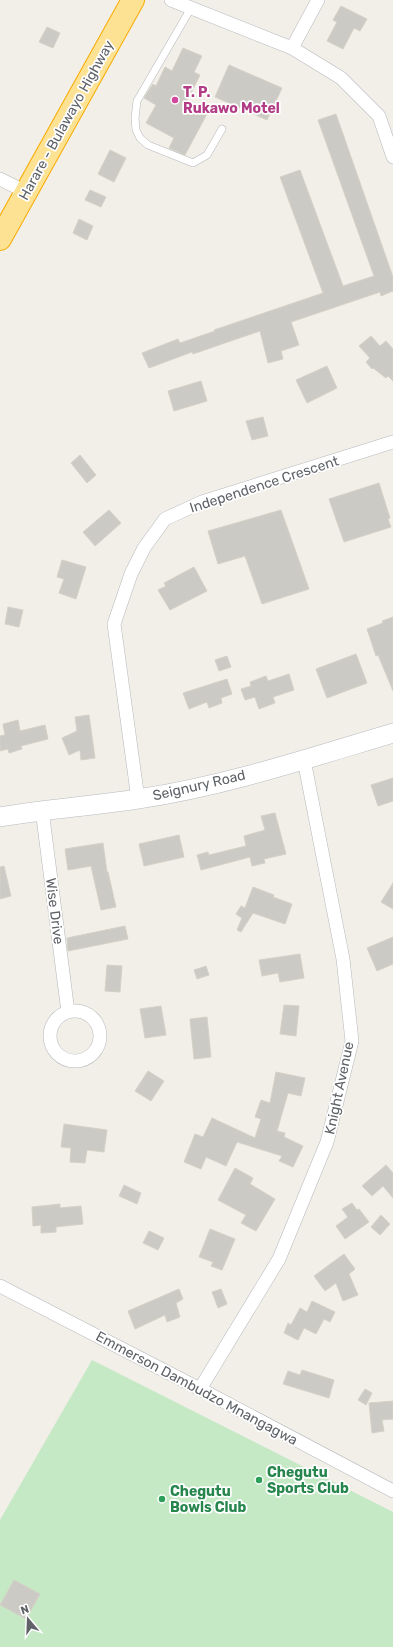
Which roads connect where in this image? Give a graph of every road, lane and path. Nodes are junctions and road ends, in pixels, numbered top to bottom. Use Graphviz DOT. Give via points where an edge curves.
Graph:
graph roads {
  1 [pos="133,0"];
  2 [pos="171,0"];
  3 [pos="318,0"];
  4 [pos="191,8"];
  5 [pos="292,48"];
  6 [pos="222,128"];
  7 [pos="393,157"];
  8 [pos="0,178"];
  9 [pos="26,192"];
  10 [pos="0,239"];
  11 [pos="393,442"];
  12 [pos="393,733"];
  13 [pos="304,760"];
  14 [pos="138,799"];
  15 [pos="42,810"];
  16 [pos="0,817"];
  17 [pos="68,1012"];
  18 [pos="0,1286"];
  19 [pos="200,1389"];
  20 [pos="393,1491"];
  1 -- 9 [label="highway, Harare - Bulawayo Highway"];
  2 -- 4 [label="street"];
  3 -- 5 [label="street"];
  4 -- 5 [label="street"];
  4 -- 6 [label="lane" via="137,101 136,130 148,145 193,163 207,155"];
  5 -- 7 [label="street" via="341,78 379,116"];
  8 -- 9 [label="street"];
  9 -- 10 [label="highway, Harare - Bulawayo Highway"];
  11 -- 14 [label="street, Independence Crescent" via="202,502 165,519 144,548 131,574 114,624"];
  12 -- 13 [label="main road, Seignury Road"];
  13 -- 14 [label="main road, Seignury Road" via="204,786"];
  13 -- 19 [label="street, Knight Avenue" via="343,959 352,1041 328,1142 279,1258"];
  14 -- 15 [label="main road, Seignury Road"];
  15 -- 16 [label="main road, Seignury Road"];
  15 -- 17 [label="street, Wise Drive"];
  18 -- 19 [label="street, Emmerson Dambudzo Mnangagwa"];
  19 -- 20 [label="street, Emmerson Dambudzo Mnangagwa"];
}
